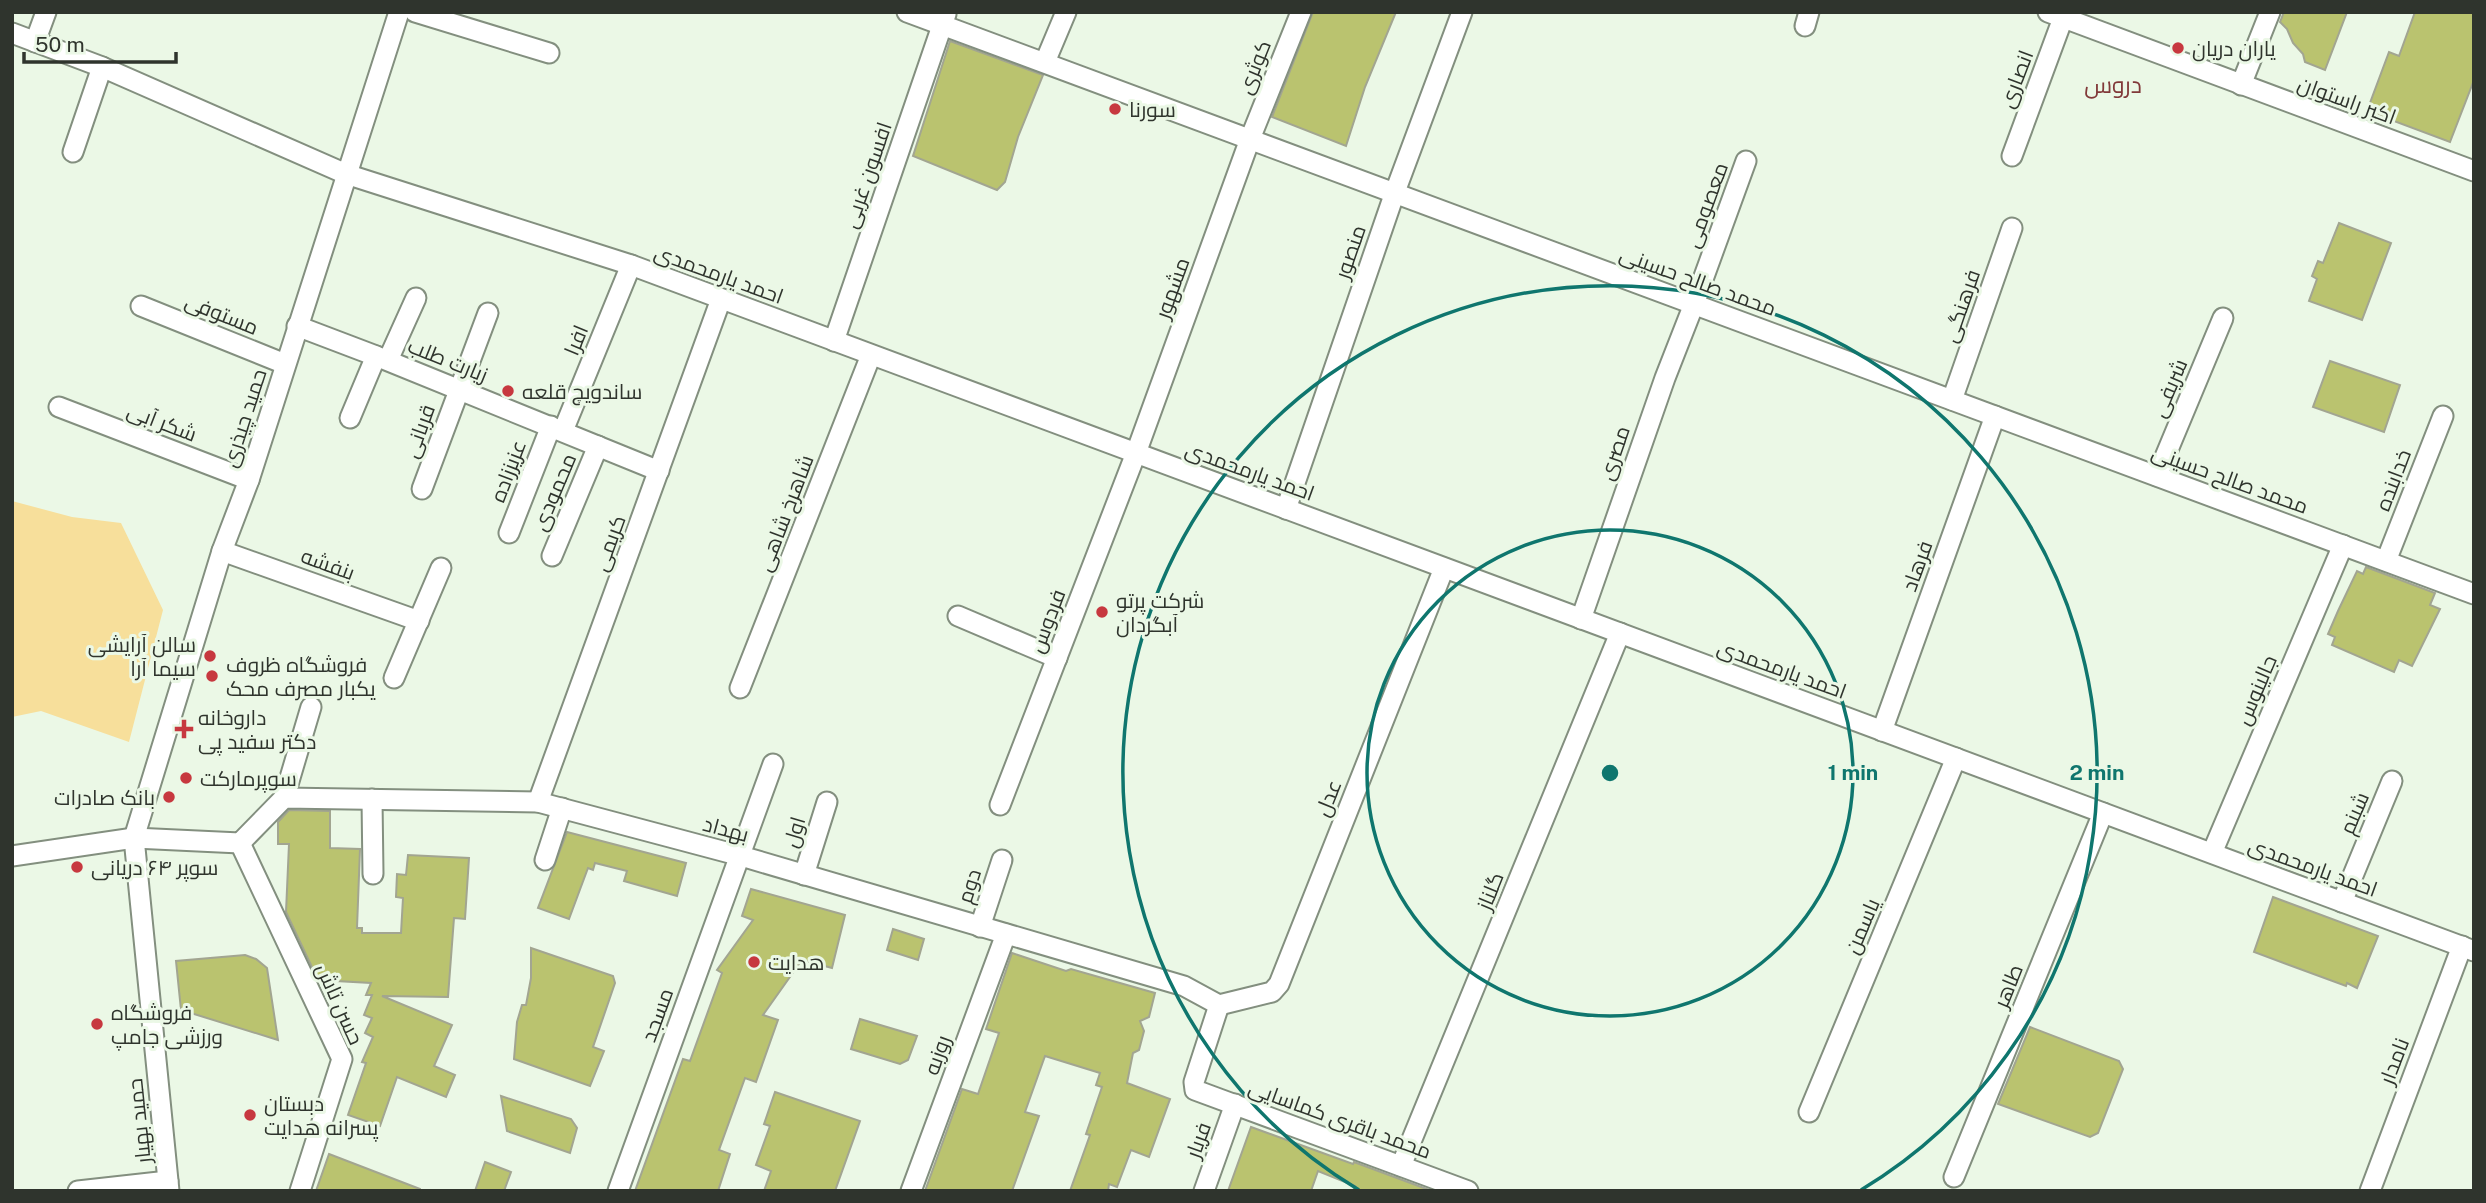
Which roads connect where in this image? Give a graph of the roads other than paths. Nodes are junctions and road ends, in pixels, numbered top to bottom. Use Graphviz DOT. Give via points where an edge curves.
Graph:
graph roads {
  1 [pos="46,12"];
  2 [pos="399,12"];
  3 [pos="415,12"];
  4 [pos="907,12"];
  5 [pos="1066,12"];
  6 [pos="1301,12"];
  7 [pos="1462,12"];
  8 [pos="2270,12"];
  9 [pos="2055,15"];
  10 [pos="945,18"];
  11 [pos="12,33"];
  12 [pos="35,42"];
  13 [pos="549,53"];
  14 [pos="1045,62"];
  15 [pos="102,67"];
  16 [pos="2241,85"];
  17 [pos="1250,139"];
  18 [pos="73,152"];
  19 [pos="2012,156"];
  20 [pos="1746,161"];
  21 [pos="2474,171"];
  22 [pos="346,174"];
  23 [pos="1395,192"];
  24 [pos="2012,228"];
  25 [pos="631,265"];
  26 [pos="416,298"];
  27 [pos="721,299"];
  28 [pos="1694,304"];
  29 [pos="141,306"];
  30 [pos="488,313"];
  31 [pos="2223,318"];
  32 [pos="297,326"];
  33 [pos="834,341"];
  34 [pos="871,355"];
  35 [pos="382,358"];
  36 [pos="285,364"];
  37 [pos="458,389"];
  38 [pos="1952,400"];
  39 [pos="59,407"];
  40 [pos="1995,416"];
  41 [pos="2442,416"];
  42 [pos="350,418"];
  43 [pos="557,429"];
  44 [pos="598,446"];
  45 [pos="1136,453"];
  46 [pos="659,471"];
  47 [pos="2157,476"];
  48 [pos="248,480"];
  49 [pos="422,489"];
  50 [pos="1286,509"];
  51 [pos="509,533"];
  52 [pos="2343,545"];
  53 [pos="222,551"];
  54 [pos="552,556"];
  55 [pos="2386,561"];
  56 [pos="440,568"];
  57 [pos="1444,568"];
  58 [pos="2474,594"];
  59 [pos="958,616"];
  60 [pos="1581,619"];
  61 [pos="419,621"];
  62 [pos="1620,633"];
  63 [pos="1057,658"];
  64 [pos="394,678"];
  65 [pos="740,688"];
  66 [pos="311,707"];
  67 [pos="1882,731"];
  68 [pos="1956,758"];
  69 [pos="773,764"];
  70 [pos="2392,781"];
  71 [pos="284,798"];
  72 [pos="372,799"];
  73 [pos="538,802"];
  74 [pos="827,802"];
  75 [pos="1000,805"];
  76 [pos="562,808"];
  77 [pos="2103,813"];
  78 [pos="134,838"];
  79 [pos="240,843"];
  80 [pos="2212,853"];
  81 [pos="12,856"];
  82 [pos="741,856"];
  83 [pos="545,860"];
  84 [pos="1002,860"];
  85 [pos="373,874"];
  86 [pos="804,875"];
  87 [pos="2342,902"];
  88 [pos="980,927"];
  89 [pos="1006,934"];
  90 [pos="2468,949"];
  91 [pos="1219,1005"];
  92 [pos="1235,1104"];
  93 [pos="1809,1112"];
  94 [pos="1401,1166"];
  95 [pos="1954,1177"];
  96 [pos="168,1186"];
  97 [pos="79,1191"];
  98 [pos="300,1191"];
  99 [pos="618,1191"];
  100 [pos="911,1191"];
  101 [pos="1204,1191"];
  102 [pos="1468,1191"];
  103 [pos="2370,1191"];
  1 -- 12 [label="street"];
  2 -- 22 [label="street, حمید چیذری"];
  3 -- 13 [label="street"];
  4 -- 10 [label="street, محمد صالح حسینی"];
  5 -- 14 [label="street"];
  6 -- 17 [label="street, کوثری"];
  7 -- 23 [label="street, منصور"];
  8 -- 16 [label="street"];
  9 -- 16 [label="street, اکبر راستوان"];
  9 -- 19 [label="street, انصاری"];
  10 -- 14 [label="street, محمد صالح حسینی"];
  10 -- 33 [label="street, افسون غربی"];
  11 -- 12 [label="street, احمد یارمحمدی"];
  12 -- 15 [label="street, احمد یارمحمدی"];
  14 -- 17 [label="street, محمد صالح حسینی"];
  15 -- 18 [label="street"];
  15 -- 22 [label="street, احمد یارمحمدی"];
  16 -- 21 [label="street, اکبر راستوان"];
  17 -- 23 [label="street, محمد صالح حسینی"];
  17 -- 45 [label="street, مشهور"];
  20 -- 28 [label="street, معصومی"];
  22 -- 25 [label="street, احمد یارمحمدی"];
  22 -- 32 [label="street, حمید چیذری"];
  23 -- 28 [label="street, محمد صالح حسینی"];
  23 -- 50 [label="street, منصور"];
  24 -- 38 [label="street, فرهنگی"];
  25 -- 27 [label="street, احمد یارمحمدی"];
  25 -- 43 [label="street, افرا"];
  26 -- 35 [label="street"];
  27 -- 33 [label="street, احمد یارمحمدی"];
  27 -- 46 [label="street, کریمی"];
  28 -- 38 [label="street, محمد صالح حسینی"];
  28 -- 60 [label="street, مصری"];
  29 -- 36 [label="street, مستوفی"];
  30 -- 37 [label="street, قربانی"];
  31 -- 47 [label="street, شریفی"];
  32 -- 35 [label="street, زیارت طلب"];
  32 -- 36 [label="street, حمید چیذری"];
  33 -- 34 [label="street, احمد یارمحمدی"];
  34 -- 45 [label="street, احمد یارمحمدی"];
  34 -- 65 [label="street, شاهرخ شاهی"];
  35 -- 37 [label="street, زیارت طلب"];
  35 -- 42 [label="street"];
  36 -- 48 [label="street, حمید چیذری"];
  37 -- 43 [label="street, زیارت طلب"];
  37 -- 49 [label="street, قربانی"];
  38 -- 40 [label="street, محمد صالح حسینی"];
  39 -- 48 [label="street, شکر آبی"];
  40 -- 47 [label="street, محمد صالح حسینی"];
  40 -- 67 [label="street, فرهاد"];
  41 -- 55 [label="street, خدابنده"];
  43 -- 44 [label="street, زیارت طلب"];
  43 -- 51 [label="street, عزیززاده"];
  44 -- 46 [label="street, زیارت طلب"];
  44 -- 54 [label="street, محمودی"];
  45 -- 50 [label="street, احمد یارمحمدی"];
  45 -- 63 [label="street, فردوس"];
  46 -- 73 [label="street, کریمی"];
  47 -- 52 [label="street, محمد صالح حسینی"];
  48 -- 53 [label="street, حمید چیذری"];
  50 -- 57 [label="street, احمد یارمحمدی"];
  52 -- 55 [label="street, محمد صالح حسینی"];
  52 -- 80 [label="street, جالینوس"];
  53 -- 61 [label="street, بنفشه"];
  53 -- 78 [label="street, حمید چیذری"];
  55 -- 58 [label="street, محمد صالح حسینی"];
  56 -- 61 [label="street"];
  57 -- 60 [label="street, احمد یارمحمدی"];
  57 -- 91 [label="street, عدل" via="1279,984 1272,992"];
  59 -- 63 [label="street"];
  60 -- 62 [label="street, احمد یارمحمدی"];
  61 -- 64 [label="street"];
  62 -- 67 [label="street, احمد یارمحمدی"];
  62 -- 94 [label="street, گلناز"];
  63 -- 75 [label="street, فردوس"];
  66 -- 71 [label="street"];
  67 -- 68 [label="street, احمد یارمحمدی"];
  68 -- 77 [label="street, احمد یارمحمدی"];
  68 -- 93 [label="street, یاسمن"];
  69 -- 82 [label="street, مسجد"];
  70 -- 87 [label="street, شبنم"];
  71 -- 72 [label="street, بهداد"];
  71 -- 79 [label="street"];
  72 -- 73 [label="street, بهداد"];
  72 -- 85 [label="street"];
  73 -- 76 [label="street, بهداد"];
  74 -- 86 [label="street, اول"];
  76 -- 82 [label="street, بهداد"];
  76 -- 83 [label="street"];
  77 -- 80 [label="street, احمد یارمحمدی"];
  77 -- 95 [label="street, طاهر"];
  78 -- 79 [label="street"];
  78 -- 81 [label="street"];
  78 -- 96 [label="street, حمید بهیار"];
  79 -- 98 [label="street, حسن تاش" via="342,1059"];
  80 -- 87 [label="street, احمد یارمحمدی"];
  82 -- 86 [label="street, بهداد"];
  82 -- 99 [label="street, مسجد"];
  84 -- 88 [label="street, دوم"];
  86 -- 88 [label="street, بهداد"];
  87 -- 90 [label="street, احمد یارمحمدی"];
  88 -- 89 [label="street, بهداد"];
  89 -- 91 [label="street, بهداد" via="1184,986"];
  89 -- 100 [label="street, روزبه"];
  90 -- 103 [label="street, نامدار"];
  91 -- 92 [label="street, محمد باقری کماسایی" via="1195,1090"];
  92 -- 94 [label="street, محمد باقری کماسایی"];
  92 -- 101 [label="street, فریار"];
  94 -- 102 [label="street, محمد باقری کماسایی"];
  96 -- 97 [label="street"];
}
